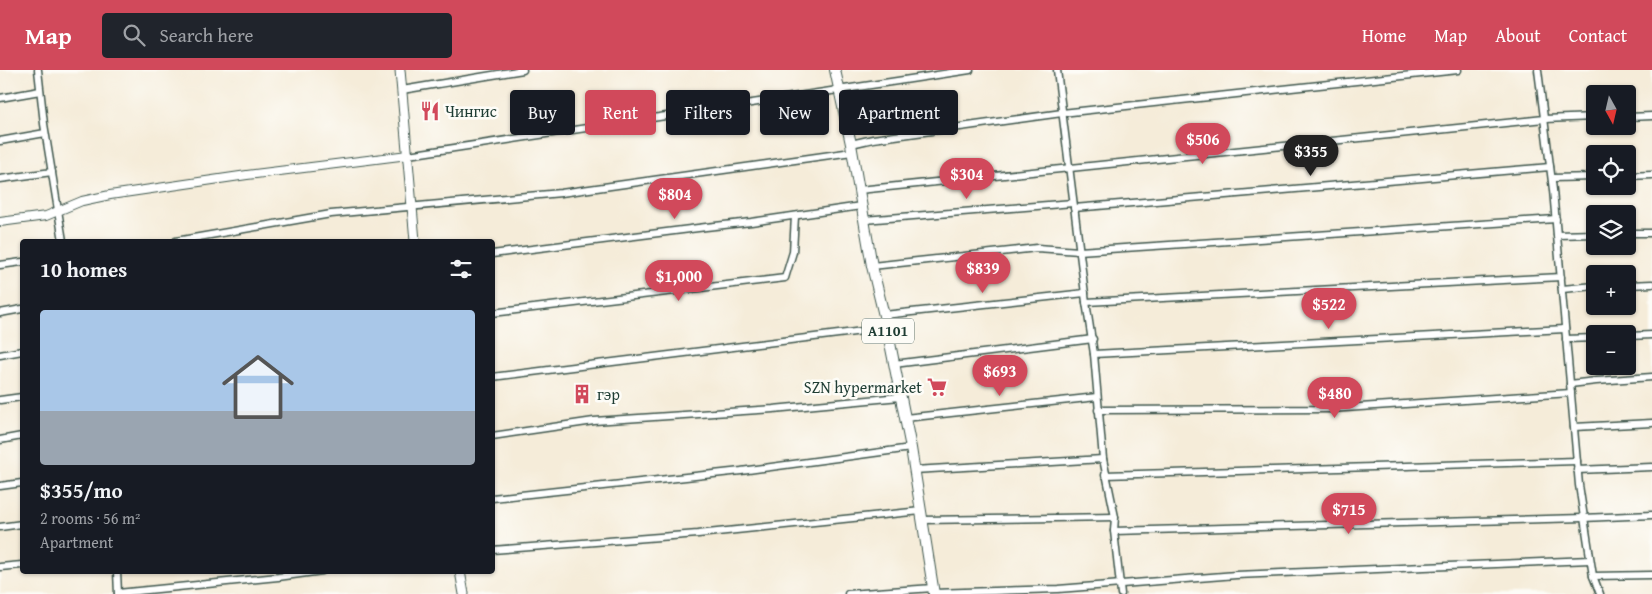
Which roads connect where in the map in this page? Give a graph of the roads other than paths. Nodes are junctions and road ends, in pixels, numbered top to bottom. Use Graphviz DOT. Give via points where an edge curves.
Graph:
graph roads {
  1 [pos="38,70"];
  2 [pos="400,70"];
  3 [pos="523,70"];
  4 [pos="835,70"];
  5 [pos="970,70"];
  6 [pos="1057,70"];
  7 [pos="1458,70"];
  8 [pos="1538,70"];
  9 [pos="402,90"];
  10 [pos="838,91"];
  11 [pos="40,92"];
  12 [pos="0,98"];
  13 [pos="1062,113"];
  14 [pos="1636,116"];
  15 [pos="1652,116"];
  16 [pos="1586,118"];
  17 [pos="1544,119"];
  18 [pos="45,133"];
  19 [pos="0,141"];
  20 [pos="851,148"];
  21 [pos="408,155"];
  22 [pos="1550,167"];
  23 [pos="1069,168"];
  24 [pos="52,172"];
  25 [pos="1636,176"];
  26 [pos="1652,176"];
  27 [pos="1586,177"];
  28 [pos="1552,178"];
  29 [pos="0,179"];
  30 [pos="859,190"];
  31 [pos="1074,205"];
  32 [pos="411,206"];
  33 [pos="861,206"];
  34 [pos="58,211"];
  35 [pos="795,216"];
  36 [pos="1556,219"];
  37 [pos="864,220"];
  38 [pos="0,222"];
  39 [pos="1636,233"];
  40 [pos="1652,233"];
  41 [pos="1586,234"];
  42 [pos="1557,235"];
  43 [pos="62,239"];
  44 [pos="187,239"];
  45 [pos="415,239"];
  46 [pos="1079,251"];
  47 [pos="495,254"];
  48 [pos="20,262"];
  49 [pos="0,265"];
  50 [pos="872,266"];
  51 [pos="1561,277"];
  52 [pos="1652,284"];
  53 [pos="1636,285"];
  54 [pos="1586,287"];
  55 [pos="1562,289"];
  56 [pos="1085,294"];
  57 [pos="1086,302"];
  58 [pos="20,309"];
  59 [pos="0,313"];
  60 [pos="495,313"];
  61 [pos="884,315"];
  62 [pos="887,328"];
  63 [pos="1565,328"];
  64 [pos="1652,335"];
  65 [pos="1636,336"];
  66 [pos="1586,338"];
  67 [pos="1093,339"];
  68 [pos="1566,339"];
  69 [pos="20,351"];
  70 [pos="0,354"];
  71 [pos="1094,354"];
  72 [pos="894,364"];
  73 [pos="495,377"];
  74 [pos="1652,378"];
  75 [pos="1570,384"];
  76 [pos="1571,393"];
  77 [pos="20,397"];
  78 [pos="900,397"];
  79 [pos="1097,397"];
  80 [pos="0,400"];
  81 [pos="1098,410"];
  82 [pos="905,418"];
  83 [pos="1652,423"];
  84 [pos="1574,427"];
  85 [pos="20,436"];
  86 [pos="495,436"];
  87 [pos="0,440"];
  88 [pos="910,448"];
  89 [pos="1103,459"];
  90 [pos="1577,461"];
  91 [pos="1652,467"];
  92 [pos="914,470"];
  93 [pos="1578,470"];
  94 [pos="1105,475"];
  95 [pos="20,483"];
  96 [pos="0,486"];
  97 [pos="495,498"];
  98 [pos="922,515"];
  99 [pos="1652,515"];
  100 [pos="1115,516"];
  101 [pos="1584,518"];
  102 [pos="20,524"];
  103 [pos="0,527"];
  104 [pos="1114,531"];
  105 [pos="495,550"];
  106 [pos="1590,560"];
  107 [pos="20,565"];
  108 [pos="0,567"];
  109 [pos="117,574"];
  110 [pos="300,574"];
  111 [pos="461,574"];
  112 [pos="1652,575"];
  113 [pos="1593,576"];
  114 [pos="1121,584"];
  115 [pos="934,592"];
  116 [pos="118,593"];
  117 [pos="464,594"];
  118 [pos="848,594"];
  119 [pos="1121,594"];
  120 [pos="1600,594"];
  1 -- 11 [label="street"];
  2 -- 9 [label="main road"];
  3 -- 9 [label="street"];
  4 -- 10 [label="main road, A1101"];
  5 -- 10 [label="street"];
  6 -- 13 [label="street"];
  7 -- 13 [label="street"];
  8 -- 17 [label="street"];
  9 -- 21 [label="main road"];
  10 -- 20 [label="main road, A1101"];
  10 -- 21 [label="street"];
  11 -- 12 [label="street"];
  11 -- 18 [label="street"];
  13 -- 20 [label="street" via="873,139"];
  13 -- 23 [label="street"];
  14 -- 15 [label="street"];
  16 -- 17 [label="street"];
  17 -- 22 [label="street"];
  17 -- 23 [label="street"];
  18 -- 19 [label="street"];
  18 -- 24 [label="street"];
  20 -- 30 [label="main road, A1101"];
  20 -- 32 [label="street" via="561,193"];
  21 -- 32 [label="main road"];
  21 -- 34 [label="street" via="110,195"];
  22 -- 28 [label="street"];
  22 -- 31 [label="street"];
  23 -- 30 [label="street"];
  23 -- 31 [label="street"];
  24 -- 29 [label="street"];
  24 -- 34 [label="street"];
  25 -- 26 [label="street"];
  27 -- 28 [label="street"];
  28 -- 36 [label="street"];
  30 -- 33 [label="main road, A1101"];
  31 -- 37 [label="street"];
  31 -- 46 [label="street"];
  32 -- 44 [label="street" via="331,214"];
  32 -- 45 [label="main road"];
  33 -- 35 [label="street"];
  33 -- 37 [label="main road, A1101"];
  34 -- 38 [label="street" via="46,216"];
  34 -- 43 [label="street"];
  35 -- 47 [label="street"];
  35 -- 60 [label="street" via="793,252 785,278"];
  36 -- 42 [label="street"];
  36 -- 46 [label="street"];
  37 -- 50 [label="main road, A1101"];
  39 -- 40 [label="street"];
  41 -- 42 [label="street"];
  42 -- 51 [label="street"];
  46 -- 50 [label="street" via="1037,248"];
  46 -- 56 [label="street"];
  48 -- 49 [label="street"];
  50 -- 61 [label="main road, A1101"];
  51 -- 55 [label="street"];
  51 -- 57 [label="street"];
  52 -- 53 [label="street"];
  54 -- 55 [label="street"];
  55 -- 63 [label="street"];
  56 -- 57 [label="street"];
  56 -- 61 [label="street"];
  57 -- 67 [label="street"];
  58 -- 59 [label="street"];
  61 -- 62 [label="main road, A1101"];
  62 -- 72 [label="main road, A1101"];
  62 -- 73 [label="street"];
  63 -- 68 [label="street"];
  63 -- 71 [label="street"];
  64 -- 65 [label="street"];
  66 -- 68 [label="street"];
  67 -- 71 [label="street"];
  67 -- 72 [label="street"];
  68 -- 75 [label="street"];
  69 -- 70 [label="street"];
  71 -- 79 [label="street"];
  72 -- 78 [label="main road, A1101"];
  74 -- 75 [label="street"];
  75 -- 76 [label="street"];
  76 -- 81 [label="street" via="1330,409"];
  76 -- 84 [label="street"];
  77 -- 80 [label="street"];
  78 -- 82 [label="main road, A1101"];
  78 -- 86 [label="street" via="594,421"];
  79 -- 81 [label="street"];
  79 -- 82 [label="street"];
  81 -- 89 [label="street"];
  82 -- 88 [label="main road, A1101"];
  83 -- 84 [label="street"];
  84 -- 90 [label="street"];
  85 -- 87 [label="street"];
  88 -- 92 [label="main road, A1101"];
  88 -- 97 [label="street" via="741,471"];
  89 -- 92 [label="street"];
  89 -- 94 [label="street"];
  90 -- 93 [label="street"];
  90 -- 94 [label="street"];
  91 -- 93 [label="street"];
  92 -- 98 [label="main road, A1101"];
  93 -- 101 [label="street"];
  94 -- 100 [label="street"];
  95 -- 96 [label="street"];
  98 -- 100 [label="street"];
  98 -- 105 [label="street"];
  98 -- 115 [label="main road, A1101"];
  99 -- 101 [label="street"];
  100 -- 104 [label="street"];
  101 -- 104 [label="street"];
  101 -- 106 [label="street"];
  102 -- 103 [label="street"];
  104 -- 114 [label="street"];
  106 -- 113 [label="street"];
  106 -- 114 [label="street" via="1221,576"];
  107 -- 108 [label="street"];
  109 -- 116 [label="street"];
  110 -- 116 [label="street"];
  111 -- 117 [label="main road"];
  112 -- 113 [label="street"];
  113 -- 120 [label="street"];
  114 -- 115 [label="street"];
  114 -- 119 [label="street"];
  115 -- 118 [label="street"];
}
